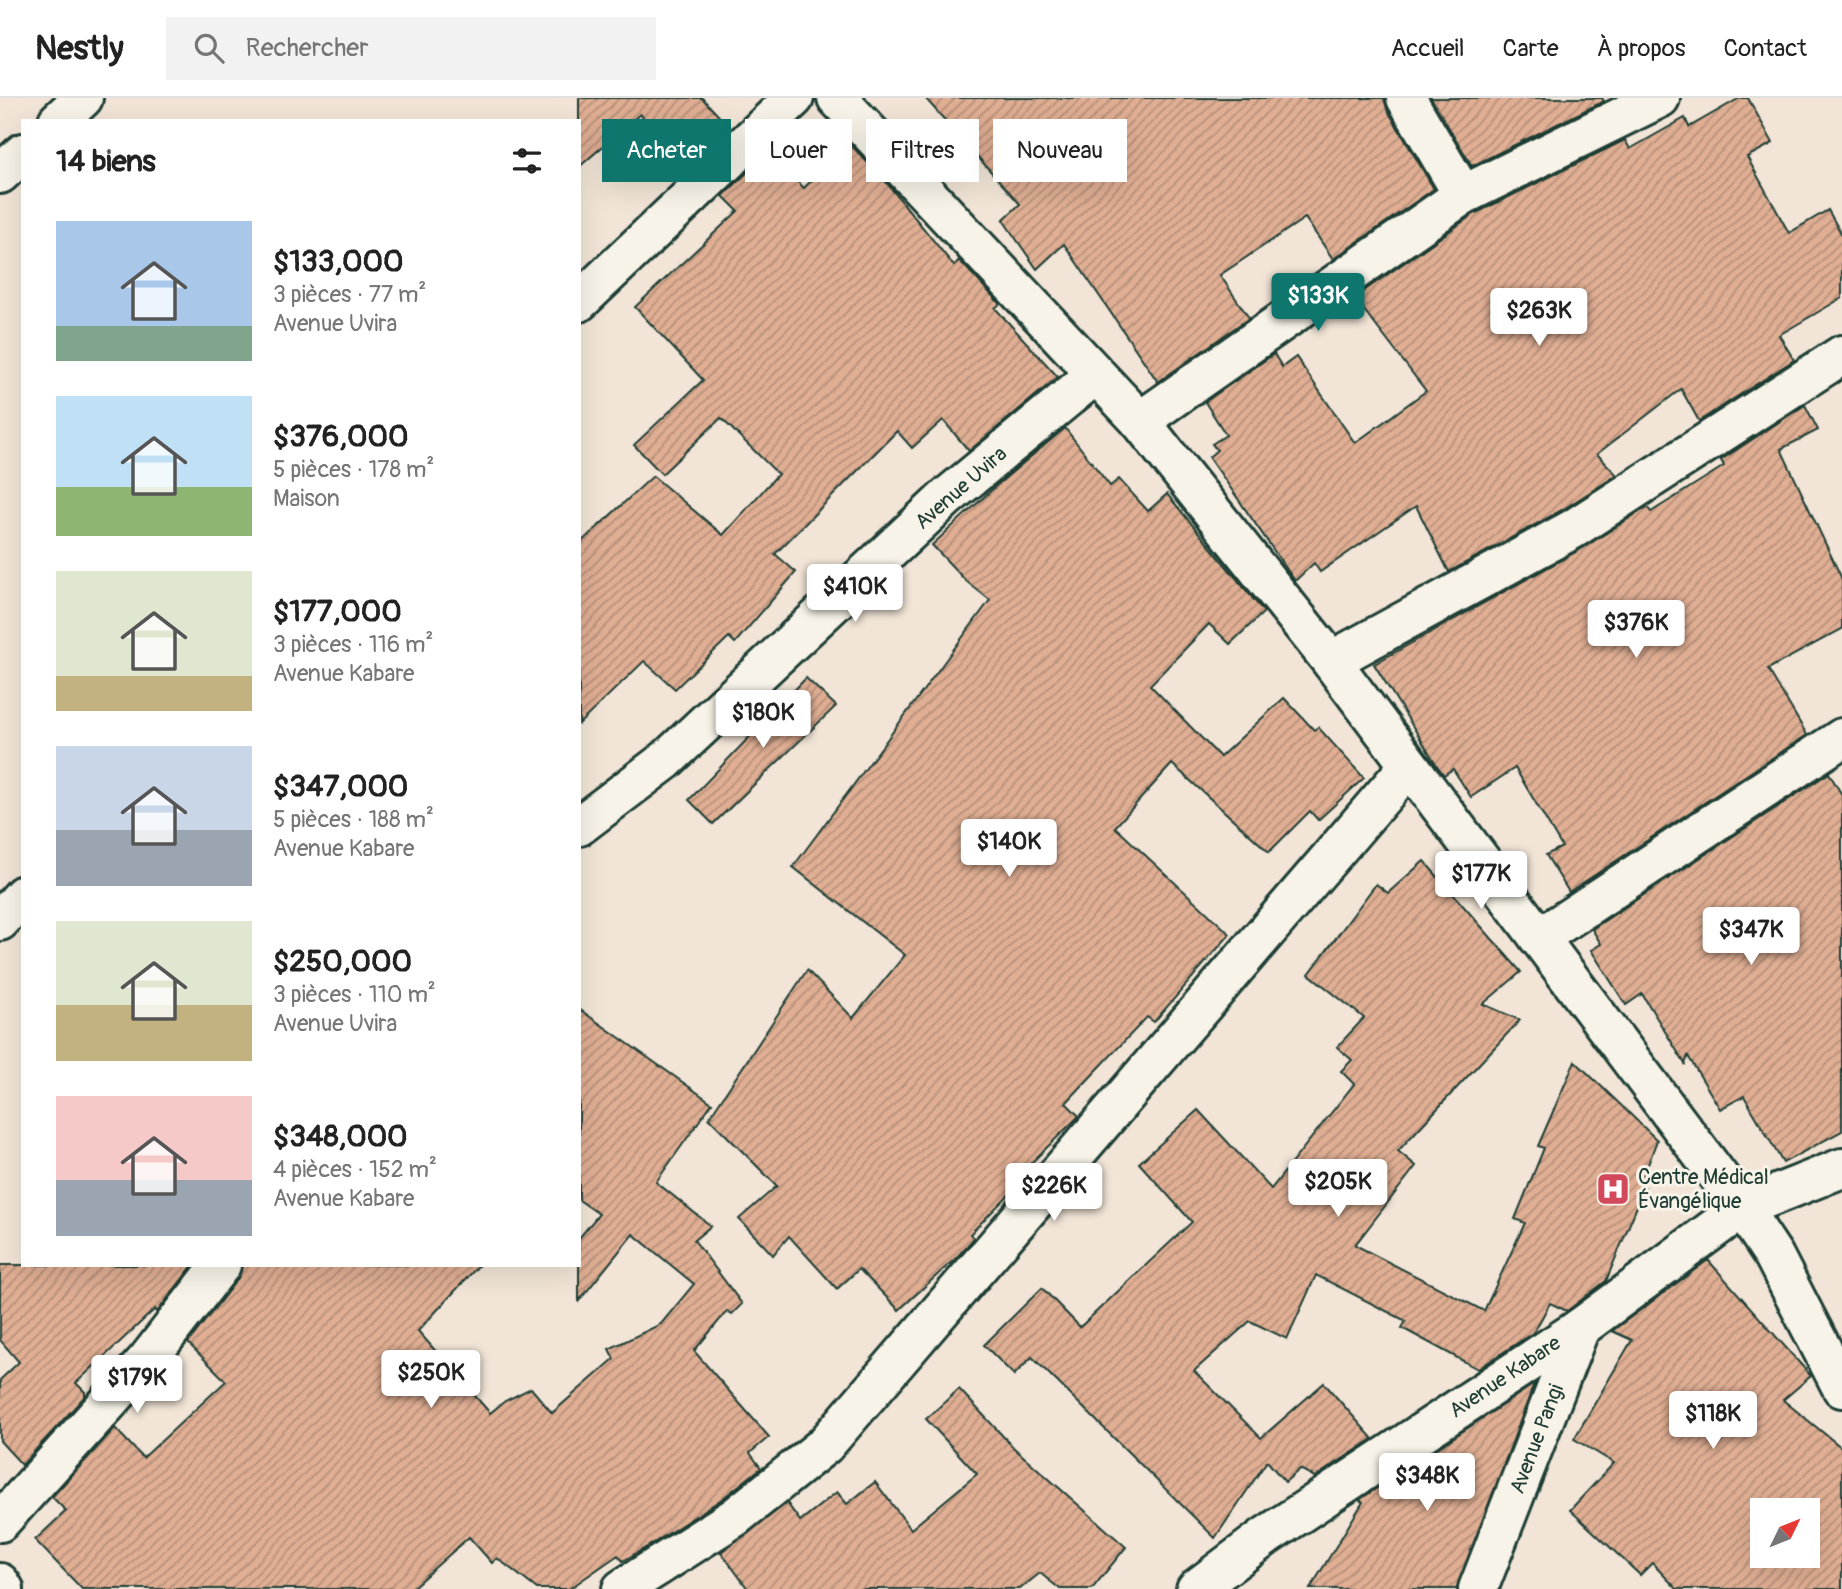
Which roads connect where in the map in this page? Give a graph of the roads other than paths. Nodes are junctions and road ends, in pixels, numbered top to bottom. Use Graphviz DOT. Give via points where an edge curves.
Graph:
graph roads {
  1 [pos="83,98"];
  2 [pos="794,98"];
  3 [pos="837,98"];
  4 [pos="1406,98"];
  5 [pos="1660,98"];
  6 [pos="60,119"];
  7 [pos="21,155"];
  8 [pos="0,174"];
  9 [pos="1463,195"];
  10 [pos="581,300"];
  11 [pos="1842,355"];
  12 [pos="1094,375"];
  13 [pos="1140,421"];
  14 [pos="1331,661"];
  15 [pos="1842,738"];
  16 [pos="1408,767"];
  17 [pos="581,824"];
  18 [pos="21,897"];
  19 [pos="0,921"];
  20 [pos="1539,939"];
  21 [pos="1842,1168"];
  22 [pos="1742,1208"];
  23 [pos="219,1267"];
  24 [pos="1580,1328"];
  25 [pos="1842,1388"];
  26 [pos="0,1522"];
  27 [pos="0,1584"];
  28 [pos="4,1589"];
  29 [pos="622,1589"];
  30 [pos="1196,1589"];
  31 [pos="1478,1589"];
  1 -- 6 [label="street"];
  2 -- 10 [label="street"];
  3 -- 12 [label="street"];
  4 -- 9 [label="street"];
  5 -- 9 [label="street"];
  7 -- 8 [label="street"];
  9 -- 13 [label="street"];
  11 -- 14 [label="street" via="1573,529"];
  12 -- 13 [label="street"];
  12 -- 17 [label="street, Avenue Uvira" via="947,497 666,760"];
  13 -- 14 [label="street"];
  14 -- 16 [label="street"];
  15 -- 20 [label="street"];
  16 -- 20 [label="street"];
  16 -- 29 [label="street" via="825,1446 735,1517"];
  18 -- 19 [label="street"];
  20 -- 22 [label="street"];
  21 -- 22 [label="street, Avenue Kabare"];
  22 -- 24 [label="street, Avenue Kabare"];
  22 -- 25 [label="street" via="1774,1256"];
  23 -- 26 [label="street" via="148,1359"];
  24 -- 30 [label="street, Avenue Kabare" via="1266,1536"];
  24 -- 31 [label="street, Avenue Pangi"];
  27 -- 28 [label="street"];
}
